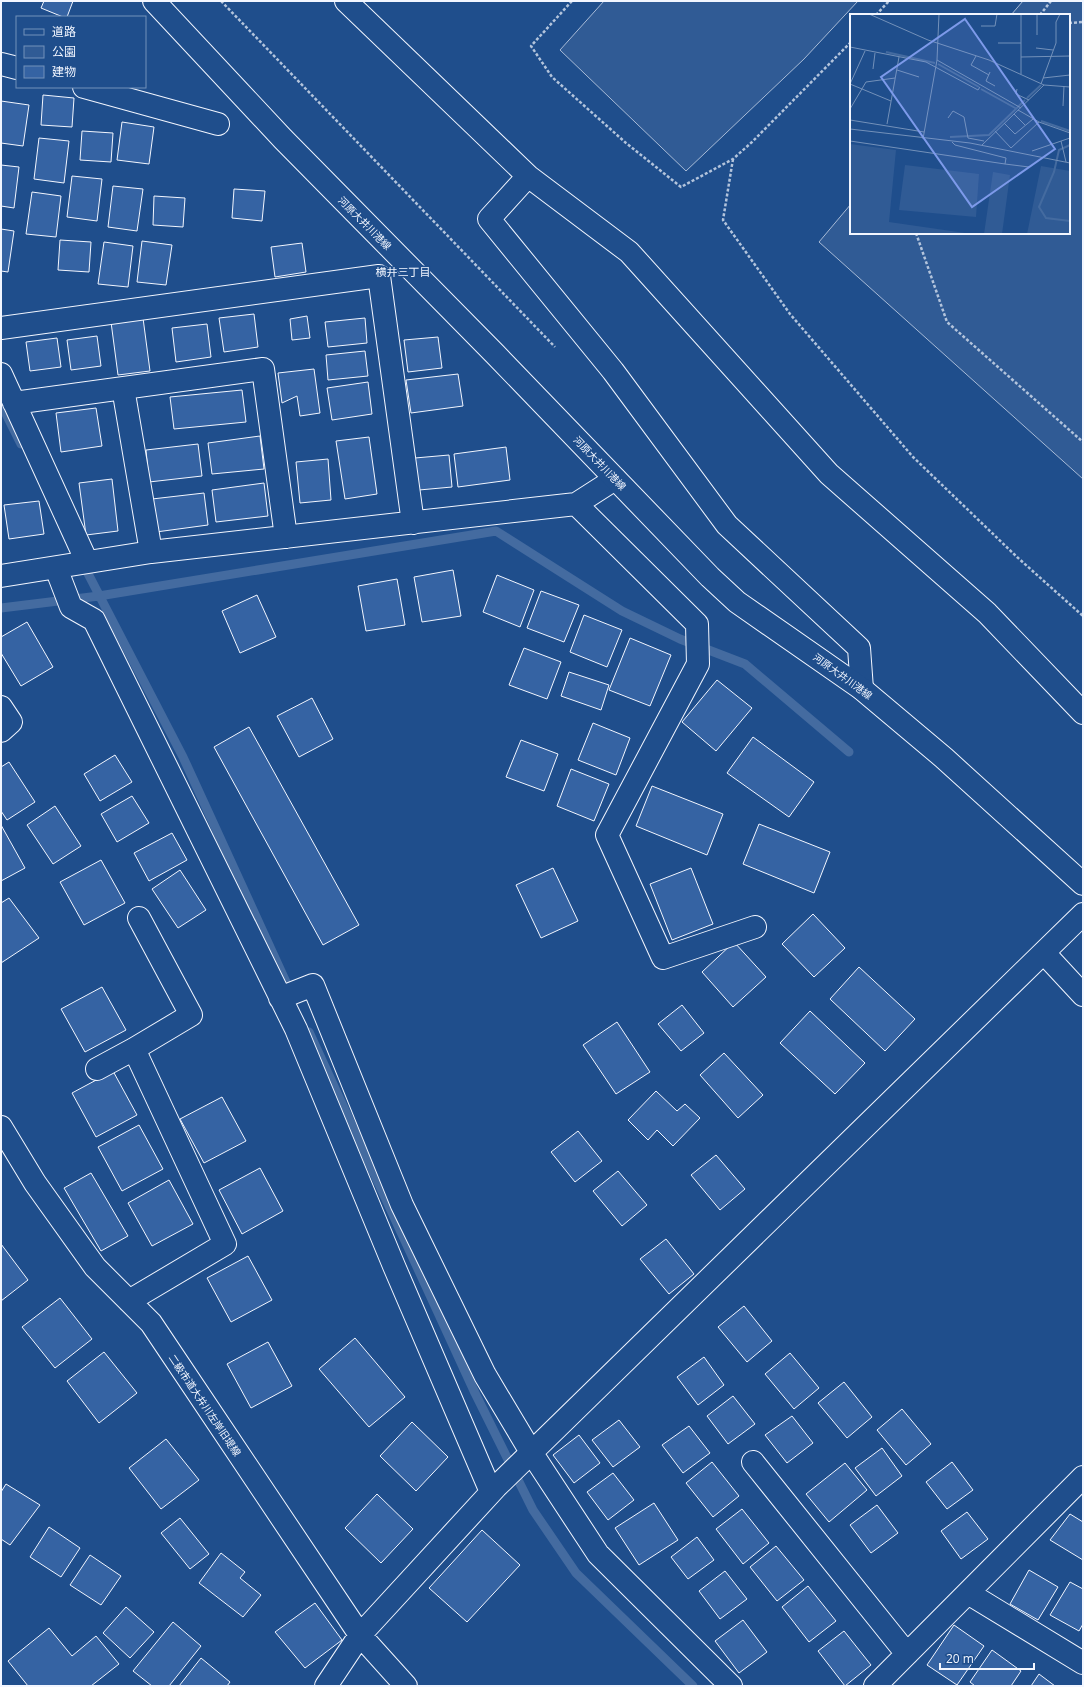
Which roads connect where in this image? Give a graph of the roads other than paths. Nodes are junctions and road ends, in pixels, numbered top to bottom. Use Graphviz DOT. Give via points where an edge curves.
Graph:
graph roads {
  1 [pos="154,1"];
  2 [pos="346,1"];
  3 [pos="1,64"];
  4 [pos="16,68"];
  5 [pos="88,88"];
  6 [pos="218,124"];
  7 [pos="528,176"];
  8 [pos="1,328"];
  9 [pos="1,374"];
  10 [pos="123,388"];
  11 [pos="14,403"];
  12 [pos="615,479"];
  13 [pos="576,504"];
  14 [pos="414,523"];
  15 [pos="286,537"];
  16 [pos="151,552"];
  17 [pos="87,562"];
  18 [pos="56,568"];
  19 [pos="1,576"];
  20 [pos="862,689"];
  21 [pos="1,707"];
  22 [pos="1083,713"];
  23 [pos="1,731"];
  24 [pos="1083,884"];
  25 [pos="1083,914"];
  26 [pos="139,918"];
  27 [pos="755,927"];
  28 [pos="1044,953"];
  29 [pos="1083,995"];
  30 [pos="280,998"];
  31 [pos="134,1049"];
  32 [pos="97,1070"];
  33 [pos="1,1127"];
  34 [pos="438,1278"];
  35 [pos="406,1294"];
  36 [pos="129,1301"];
  37 [pos="531,1452"];
  38 [pos="753,1462"];
  39 [pos="1083,1477"];
  40 [pos="494,1490"];
  41 [pos="968,1593"];
  42 [pos="360,1635"];
  43 [pos="907,1654"];
  44 [pos="1083,1663"];
  45 [pos="326,1686"];
  46 [pos="406,1686"];
  47 [pos="731,1686"];
  48 [pos="876,1686"];
  1 -- 12 [label="street, 河原大井川港線" via="283,139"];
  2 -- 7 [label="street"];
  3 -- 4 [label="street"];
  5 -- 6 [label="street"];
  7 -- 20 [label="street" via="489,219 613,371 727,525 859,648"];
  7 -- 22 [label="street" via="629,252 829,474 987,613"];
  8 -- 14 [label="street" via="379,276"];
  9 -- 11 [label="street"];
  10 -- 11 [label="street"];
  10 -- 15 [label="street" via="263,369"];
  10 -- 16 [label="street"];
  11 -- 17 [label="street"];
  12 -- 13 [label="street"];
  12 -- 20 [label="street, 河原大井川港線" via="737,602"];
  13 -- 14 [label="street"];
  13 -- 27 [label="street" via="697,624 698,664 607,835 662,958"];
  14 -- 15 [label="street"];
  15 -- 16 [label="street"];
  16 -- 17 [label="street"];
  17 -- 18 [label="street"];
  18 -- 19 [label="street"];
  18 -- 30 [label="street" via="70,607 94,620"];
  20 -- 24 [label="street, 河原大井川港線" via="944,758"];
  21 -- 23 [label="street" via="11,722"];
  25 -- 28 [label="street"];
  26 -- 31 [label="street" via="191,1015"];
  28 -- 29 [label="street"];
  28 -- 37 [label="street"];
  30 -- 34 [label="street" via="313,985 402,1205"];
  30 -- 35 [label="street" via="296,1029"];
  31 -- 32 [label="street"];
  31 -- 36 [label="street" via="225,1244"];
  33 -- 36 [label="street, 二級市道大井川左岸旧堤線" via="35,1183 95,1267"];
  34 -- 35 [label="street"];
  34 -- 37 [label="street" via="485,1375"];
  35 -- 40 [label="street"];
  36 -- 42 [label="street, 二級市道大井川左岸旧堤線" via="151,1323"];
  37 -- 40 [label="street"];
  37 -- 47 [label="street" via="598,1554"];
  38 -- 43 [label="street"];
  39 -- 41 [label="street"];
  40 -- 42 [label="street"];
  41 -- 43 [label="street"];
  41 -- 44 [label="street"];
  42 -- 45 [label="street"];
  42 -- 46 [label="street, 二級市道大井川左岸旧堤線"];
  43 -- 48 [label="street"];
}
